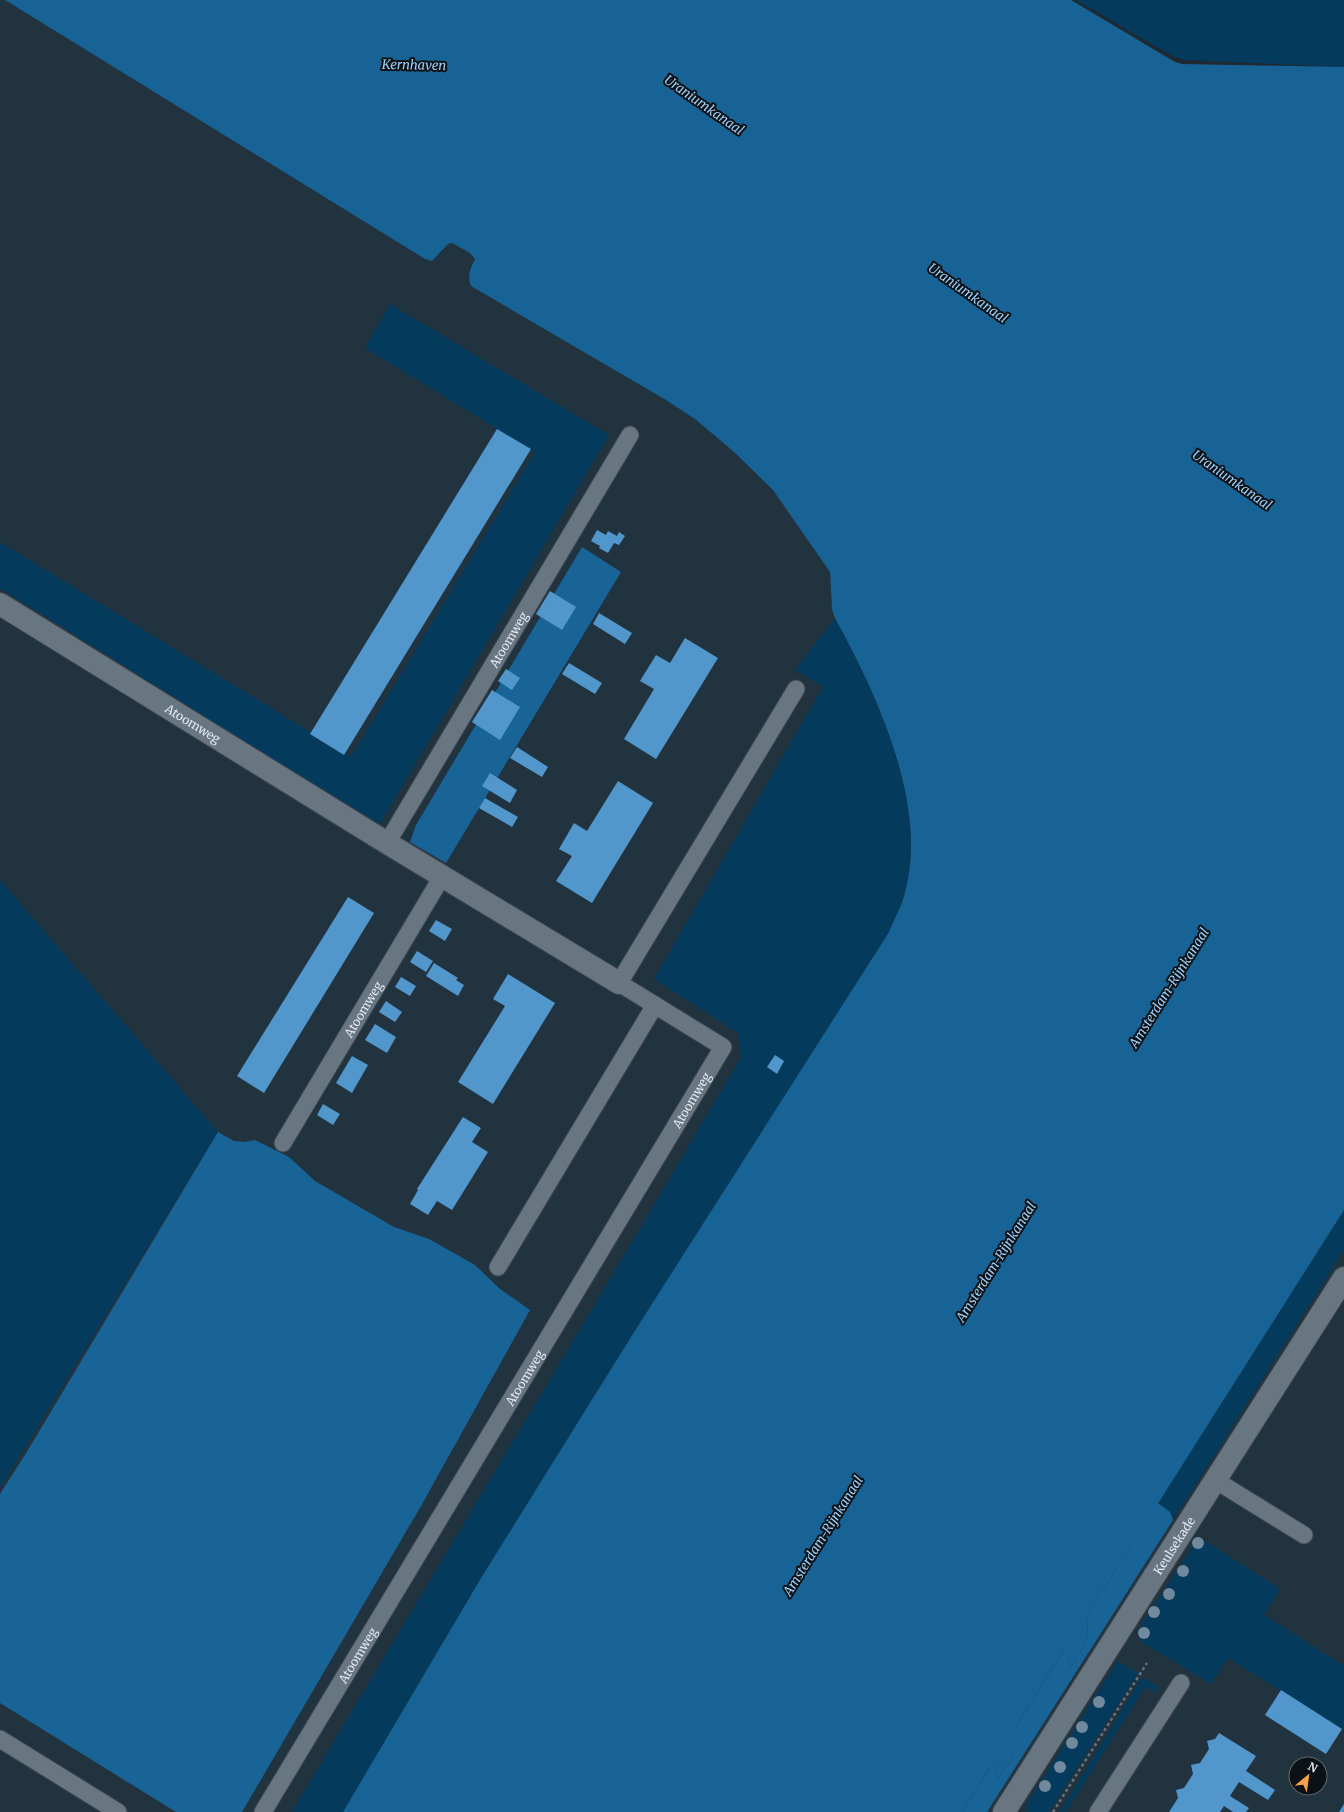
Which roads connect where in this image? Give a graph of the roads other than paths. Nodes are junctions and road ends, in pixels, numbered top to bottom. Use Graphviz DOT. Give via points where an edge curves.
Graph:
graph roads {
  1 [pos="630,435"];
  2 [pos="0,604"];
  3 [pos="796,689"];
  4 [pos="387,843"];
  5 [pos="442,876"];
  6 [pos="620,983"];
  7 [pos="655,1005"];
  8 [pos="283,1143"];
  9 [pos="498,1267"];
  10 [pos="1344,1278"];
  11 [pos="1215,1480"];
  12 [pos="1304,1535"];
  13 [pos="1181,1683"];
  14 [pos="0,1739"];
  15 [pos="118,1812"];
  16 [pos="263,1812"];
  17 [pos="1004,1812"];
  18 [pos="1098,1812"];
  1 -- 4 [label="lane, Atoomweg"];
  2 -- 4 [label="street, Atoomweg"];
  3 -- 6 [label="lane"];
  4 -- 5 [label="street, Atoomweg"];
  5 -- 6 [label="street, Atoomweg"];
  5 -- 8 [label="lane, Atoomweg"];
  6 -- 7 [label="lane, Atoomweg"];
  7 -- 9 [label="lane"];
  7 -- 16 [label="lane, Atoomweg" via="723,1047"];
  10 -- 11 [label="street, Keulsekade"];
  11 -- 12 [label="lane"];
  11 -- 17 [label="street, Keulsekade"];
  13 -- 18 [label="lane"];
  14 -- 15 [label="lane"];
}
